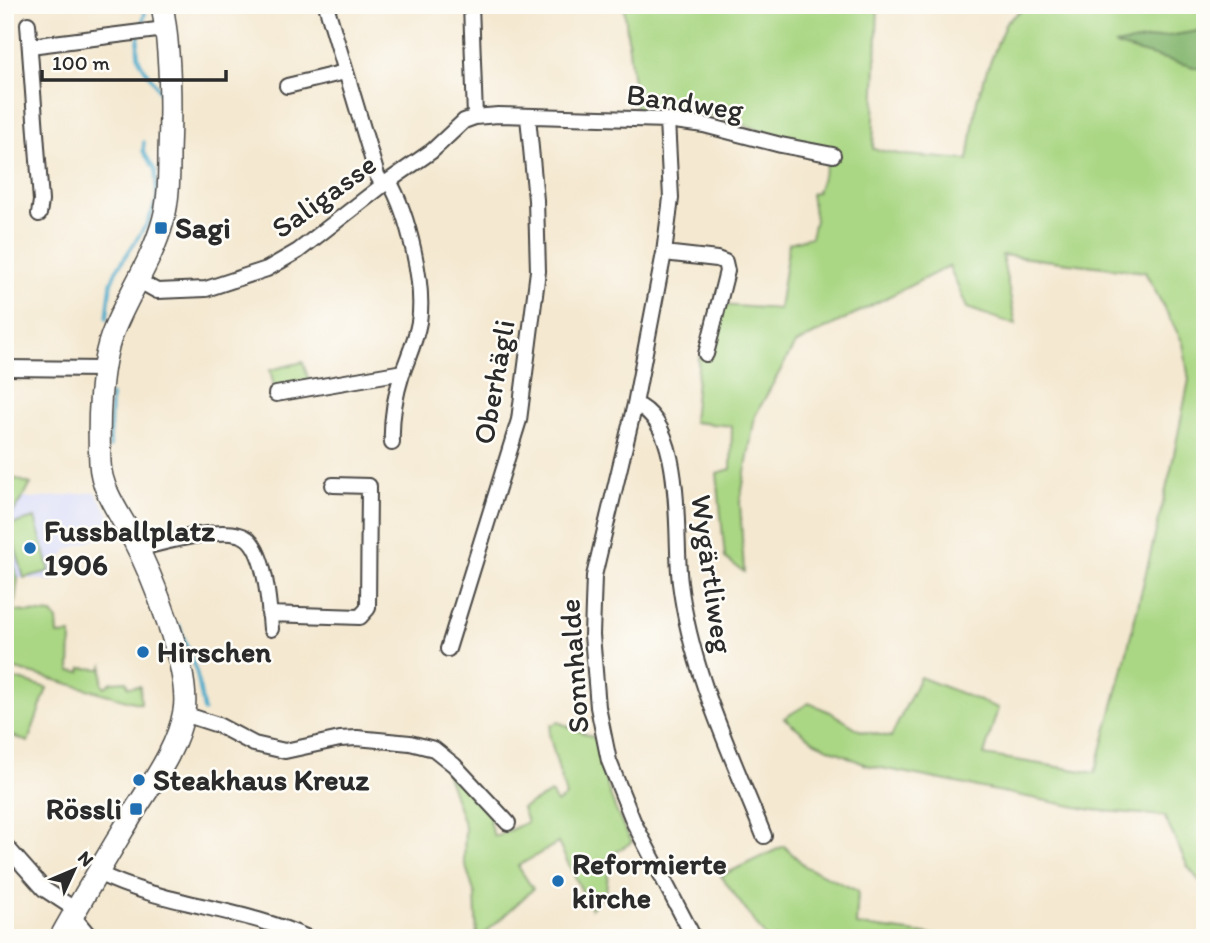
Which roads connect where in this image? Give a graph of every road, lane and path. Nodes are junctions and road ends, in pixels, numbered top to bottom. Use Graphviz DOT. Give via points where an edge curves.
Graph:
graph roads {
  1 [pos="162,5"];
  2 [pos="326,5"];
  3 [pos="471,5"];
  4 [pos="28,24"];
  5 [pos="165,29"];
  6 [pos="30,46"];
  7 [pos="345,72"];
  8 [pos="287,86"];
  9 [pos="475,117"];
  10 [pos="528,117"];
  11 [pos="667,120"];
  12 [pos="833,155"];
  13 [pos="386,183"];
  14 [pos="39,214"];
  15 [pos="664,253"];
  16 [pos="139,281"];
  17 [pos="706,354"];
  18 [pos="5,368"];
  19 [pos="103,369"];
  20 [pos="403,372"];
  21 [pos="276,394"];
  22 [pos="635,404"];
  23 [pos="392,443"];
  24 [pos="333,485"];
  25 [pos="138,549"];
  26 [pos="448,649"];
  27 [pos="184,714"];
  28 [pos="508,823"];
  29 [pos="764,836"];
  30 [pos="5,845"];
  31 [pos="98,873"];
  32 [pos="74,912"];
  33 [pos="60,938"];
  34 [pos="90,938"];
  35 [pos="308,938"];
  36 [pos="694,938"];
  1 -- 5 [label="main road"];
  2 -- 7 [label="street"];
  3 -- 9 [label="street"];
  4 -- 6 [label="street"];
  5 -- 6 [label="street"];
  5 -- 16 [label="main road" via="170,108 167,191 164,219"];
  6 -- 14 [label="street"];
  7 -- 8 [label="street"];
  7 -- 13 [label="street" via="377,175"];
  9 -- 10 [label="street"];
  9 -- 13 [label="street, Saligasse"];
  10 -- 11 [label="street, Bandweg"];
  10 -- 26 [label="street, Oberhägli" via="538,271 519,420"];
  11 -- 12 [label="street, Bandweg"];
  11 -- 15 [label="street, Sonnhalde" via="671,198"];
  13 -- 16 [label="street, Saligasse" via="298,251 267,269 206,289 157,291"];
  13 -- 20 [label="street" via="406,221 418,276 419,322"];
  15 -- 17 [label="street" via="724,262 727,271"];
  15 -- 22 [label="street, Sonnhalde"];
  16 -- 19 [label="main road" via="113,331"];
  18 -- 19 [label="street"];
  19 -- 25 [label="main road" via="100,465 107,491"];
  20 -- 21 [label="street"];
  20 -- 23 [label="street" via="395,400"];
  22 -- 29 [label="street, Wygärtliweg" via="654,419 671,458 688,631 700,676"];
  22 -- 36 [label="street, Sonnhalde" via="594,576 592,635 598,707 608,761 634,823"];
  24 -- 25 [label="street" via="369,486 368,608 360,617 270,621 261,561 249,540 236,532"];
  25 -- 27 [label="main road" via="180,661"];
  27 -- 28 [label="street" via="254,744 285,751 357,738 434,749"];
  27 -- 31 [label="main road" via="168,755"];
  30 -- 32 [label="street" via="44,889"];
  31 -- 32 [label="main road"];
  31 -- 35 [label="street" via="139,890 269,923"];
  32 -- 33 [label="main road"];
  32 -- 34 [label="street"];
}
